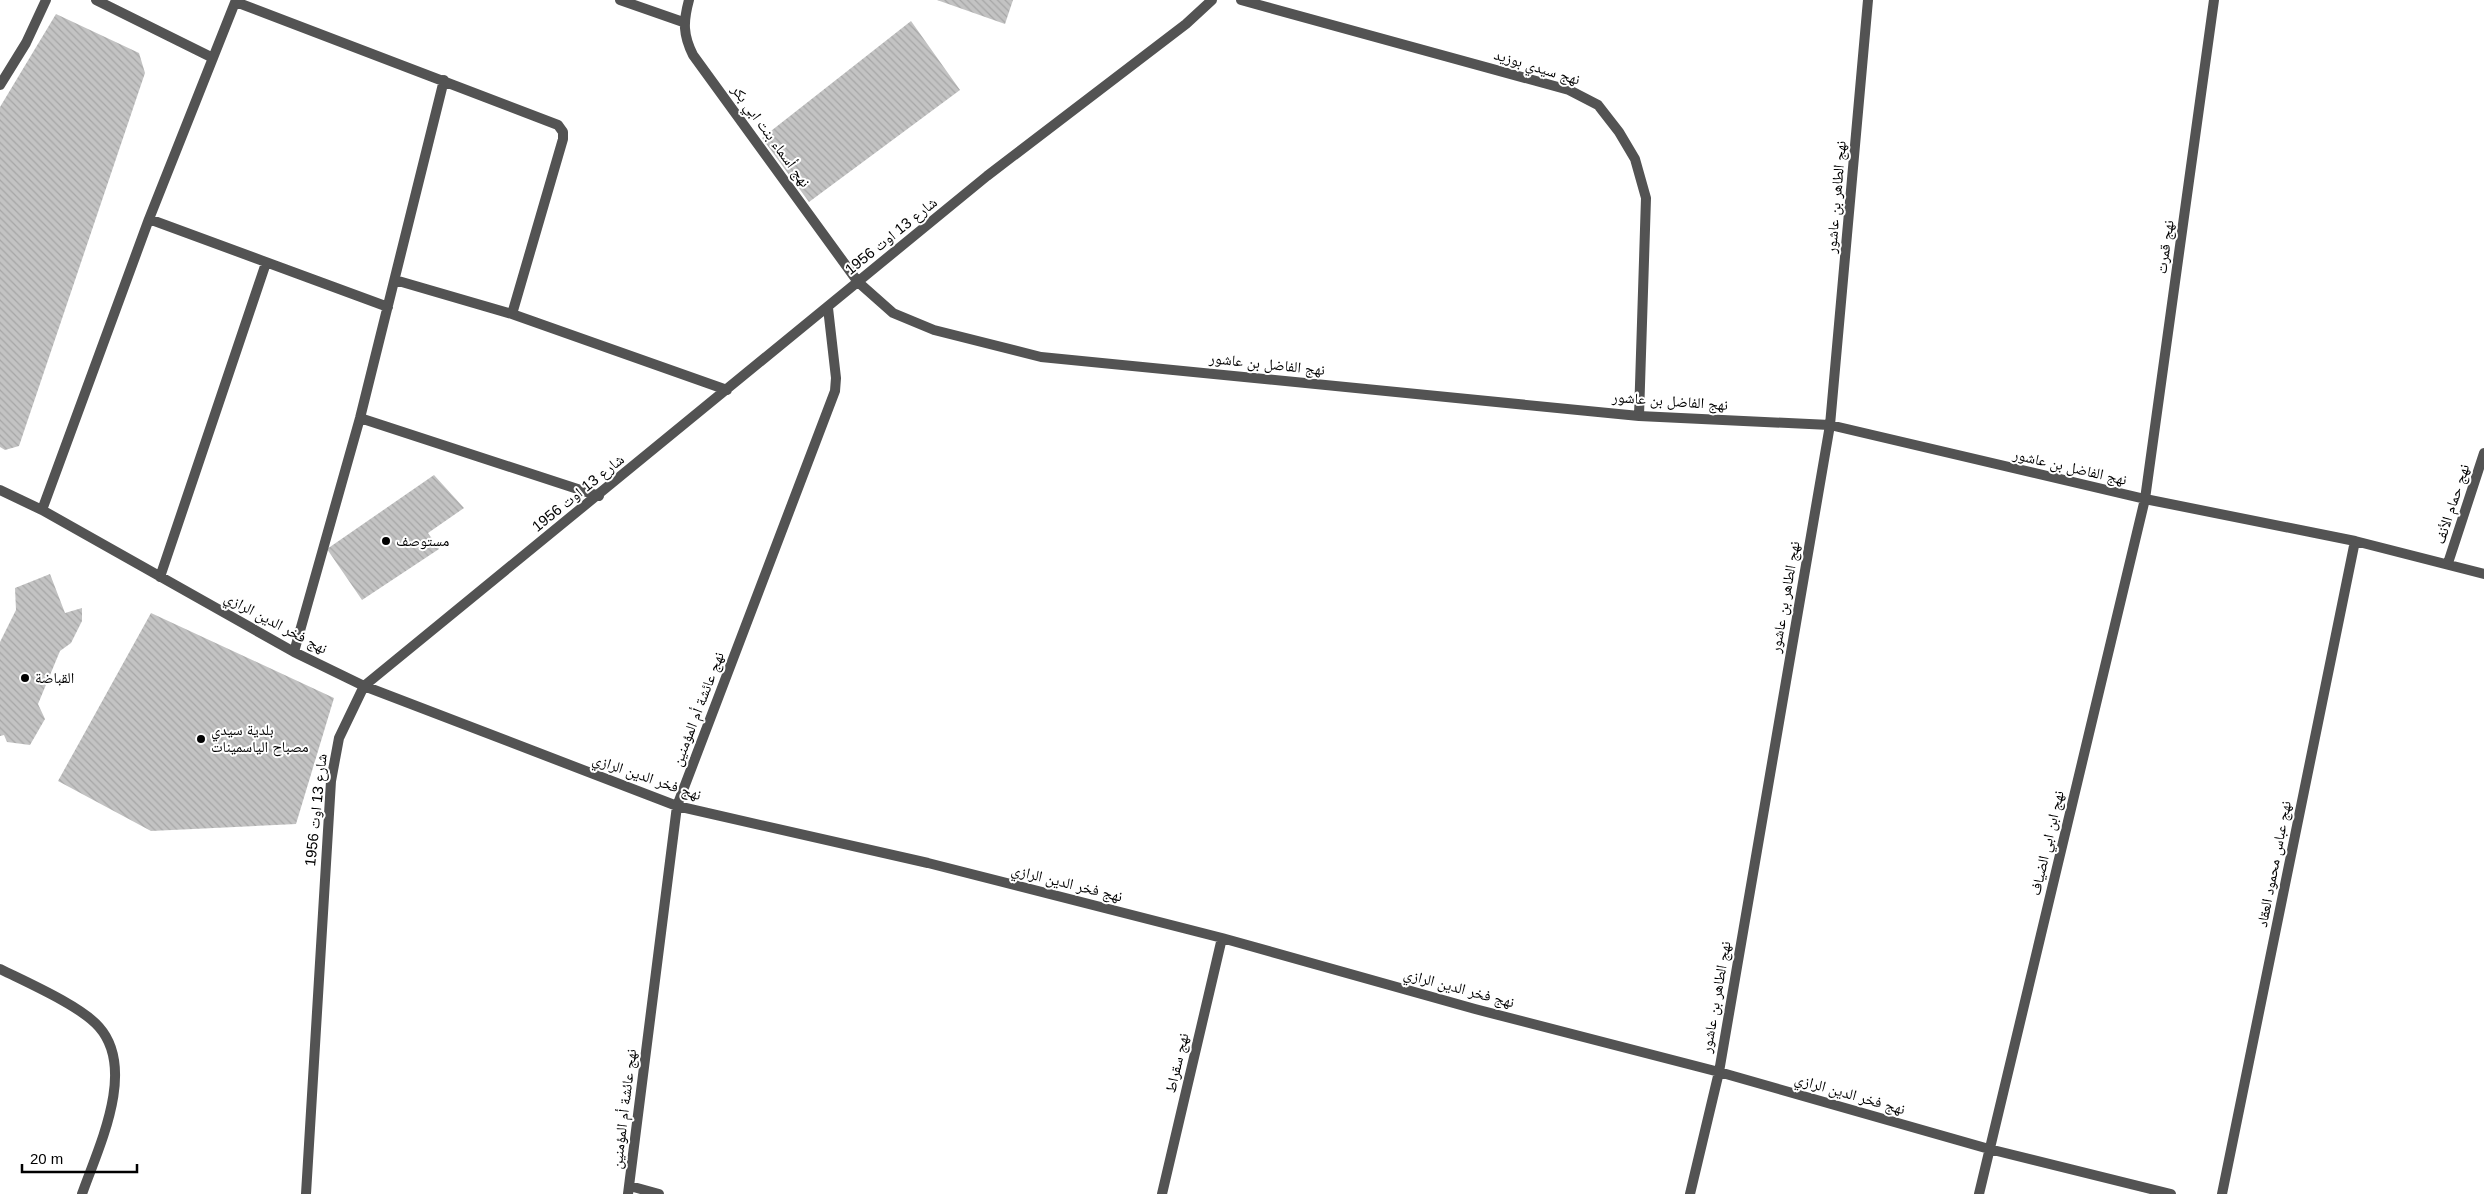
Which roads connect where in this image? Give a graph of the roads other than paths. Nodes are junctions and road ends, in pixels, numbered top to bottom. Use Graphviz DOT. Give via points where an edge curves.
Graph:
graph roads {
  1 [pos="46,0"];
  2 [pos="96,0"];
  3 [pos="620,0"];
  4 [pos="689,0"];
  5 [pos="1212,0"];
  6 [pos="1241,0"];
  7 [pos="1868,0"];
  8 [pos="2214,0"];
  9 [pos="236,1"];
  10 [pos="683,22"];
  11 [pos="214,58"];
  12 [pos="444,80"];
  13 [pos="0,85"];
  14 [pos="149,219"];
  15 [pos="266,263"];
  16 [pos="394,280"];
  17 [pos="858,282"];
  18 [pos="388,307"];
  19 [pos="828,308"];
  20 [pos="512,314"];
  21 [pos="727,390"];
  22 [pos="1639,416"];
  23 [pos="360,418"];
  24 [pos="1830,426"];
  25 [pos="2484,453"];
  26 [pos="0,490"];
  27 [pos="599,496"];
  28 [pos="2145,499"];
  29 [pos="42,510"];
  30 [pos="2355,541"];
  31 [pos="2448,563"];
  32 [pos="2484,574"];
  33 [pos="160,577"];
  34 [pos="294,652"];
  35 [pos="364,686"];
  36 [pos="676,806"];
  37 [pos="1222,938"];
  38 [pos="0,969"];
  39 [pos="1719,1072"];
  40 [pos="1989,1149"];
  41 [pos="629,1190"];
  42 [pos="82,1194"];
  43 [pos="306,1194"];
  44 [pos="659,1194"];
  45 [pos="1162,1194"];
  46 [pos="1690,1194"];
  47 [pos="1979,1194"];
  48 [pos="2171,1194"];
  49 [pos="2222,1194"];
  1 -- 13 [label="street" via="26,43"];
  2 -- 11 [label="street"];
  3 -- 10 [label="street"];
  4 -- 10 [label="street, نهج أسماء بنت ابي بكر"];
  5 -- 17 [label="street, شارع 13 اوت 1956" via="1186,24 988,176"];
  6 -- 22 [label="street, نهج سيدي بوزيد" via="1569,90 1598,105 1620,132 1635,159 1646,198"];
  7 -- 24 [label="street, نهج الطاهر بن عاشور"];
  8 -- 28 [label="street, نهج قمرت"];
  9 -- 11 [label="street"];
  9 -- 12 [label="street"];
  10 -- 17 [label="street, نهج أسماء بنت ابي بكر" via="693,55"];
  11 -- 14 [label="street"];
  12 -- 16 [label="street"];
  12 -- 20 [label="street" via="553,122 562,132"];
  14 -- 15 [label="street"];
  14 -- 29 [label="street"];
  15 -- 18 [label="street"];
  15 -- 33 [label="street"];
  16 -- 18 [label="street"];
  16 -- 20 [label="street"];
  17 -- 19 [label="street, شارع 13 اوت 1956"];
  17 -- 22 [label="street, نهج الفاضل بن عاشور" via="893,313 934,330 1041,357"];
  18 -- 23 [label="street"];
  19 -- 21 [label="street, شارع 13 اوت 1956"];
  19 -- 36 [label="street, نهج عائشة أم المؤمنين" via="836,378 834,391"];
  20 -- 21 [label="street"];
  21 -- 27 [label="street, شارع 13 اوت 1956"];
  22 -- 24 [label="street, نهج الفاضل بن عاشور"];
  23 -- 27 [label="street"];
  23 -- 34 [label="street"];
  24 -- 28 [label="street, نهج الفاضل بن عاشور"];
  24 -- 39 [label="street, نهج الطاهر بن عاشور"];
  25 -- 31 [label="street, نهج حمام الأنف"];
  26 -- 29 [label="street, نهج فخر الدين الرازي"];
  27 -- 35 [label="street, شارع 13 اوت 1956"];
  28 -- 30 [label="street, نهج الفاضل بن عاشور"];
  28 -- 40 [label="street, نهج ابن ابي الضياف"];
  29 -- 33 [label="street, نهج فخر الدين الرازي"];
  30 -- 31 [label="street, نهج الفاضل بن عاشور"];
  30 -- 49 [label="street, نهج عباس محمود العقاد"];
  31 -- 32 [label="street, نهج الفاضل بن عاشور"];
  33 -- 34 [label="street, نهج فخر الدين الرازي"];
  34 -- 35 [label="street, نهج فخر الدين الرازي"];
  35 -- 36 [label="street, نهج فخر الدين الرازي"];
  35 -- 43 [label="street, شارع 13 اوت 1956" via="340,738 331,781"];
  36 -- 37 [label="street, نهج فخر الدين الرازي" via="928,863"];
  36 -- 41 [label="street, نهج عائشة أم المؤمنين"];
  37 -- 39 [label="street, نهج فخر الدين الرازي" via="1475,1009"];
  37 -- 45 [label="street, نهج سقراط"];
  38 -- 42 [label="street" via="82,1012 99,1026 110,1044 116,1072 110,1114"];
  39 -- 40 [label="street, نهج فخر الدين الرازي"];
  39 -- 46 [label="street, نهج الطاهر بن عاشور"];
  40 -- 47 [label="street, نهج ابن ابي الضياف"];
  40 -- 48 [label="street, نهج فخر الدين الرازي"];
  41 -- 44 [label="street"];
}
